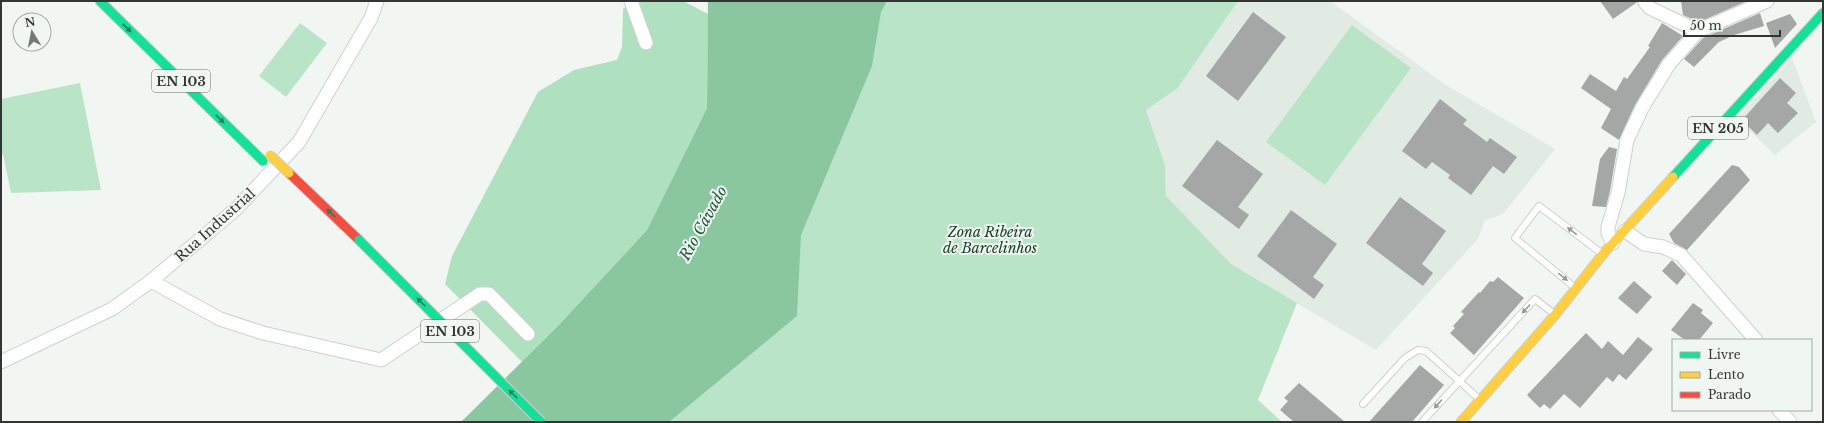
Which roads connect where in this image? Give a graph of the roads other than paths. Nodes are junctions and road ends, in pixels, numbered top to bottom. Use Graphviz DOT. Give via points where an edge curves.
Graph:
graph roads {
  1 [pos="100,1"];
  2 [pos="113,1"];
  3 [pos="377,1"];
  4 [pos="631,1"];
  5 [pos="1644,1"];
  6 [pos="1767,1"];
  7 [pos="1823,13"];
  8 [pos="1698,31"];
  9 [pos="646,43"];
  10 [pos="267,158"];
  11 [pos="285,176"];
  12 [pos="304,200"];
  13 [pos="1624,231"];
  14 [pos="1614,243"];
  15 [pos="1603,254"];
  16 [pos="151,281"];
  17 [pos="1577,289"];
  18 [pos="1555,315"];
  19 [pos="426,321"];
  20 [pos="437,332"];
  21 [pos="528,334"];
  22 [pos="1755,339"];
  23 [pos="1,362"];
  24 [pos="1459,381"];
  25 [pos="1481,401"];
  26 [pos="1364,404"];
  27 [pos="1780,411"];
  28 [pos="541,422"];
  29 [pos="1422,422"];
  30 [pos="1461,422"];
  31 [pos="1790,422"];
  1 -- 10 [label="main road, EN 103, one-way"];
  2 -- 10 [label="main road, EN 103"];
  3 -- 16 [label="street, Rua Industrial" via="371,18 299,142 236,210"];
  4 -- 9 [label="street"];
  5 -- 8 [label="street" via="1650,8"];
  6 -- 8 [label="street"];
  7 -- 13 [label="main road, EN 205"];
  8 -- 14 [label="street" via="1669,64 1642,108 1627,140 1618,193 1608,227 1608,233"];
  10 -- 11 [label="main road, EN 103"];
  11 -- 12 [label="main road, EN 103"];
  28 -- 11 [label="main road, EN 103, one-way, bridge" via="359,240"];
  13 -- 14 [label="main road, EN 205"];
  13 -- 22 [label="street" via="1644,244 1663,247 1681,255"];
  14 -- 15 [label="main road, EN 205"];
  15 -- 17 [label="main road, EN 205"];
  15 -- 17 [label="lane, one-way" via="1539,206 1515,238"];
  16 -- 21 [label="street" via="220,319 263,333 381,360 480,294 489,294"];
  16 -- 23 [label="street, Rua Industrial" via="112,309"];
  17 -- 18 [label="main road, EN 205"];
  18 -- 24 [label="lane, one-way" via="1535,299"];
  18 -- 25 [label="main road, EN 205"];
  19 -- 20 [label="main road, EN 103"];
  24 -- 25 [label="lane"];
  24 -- 26 [label="lane" via="1426,351 1418,350 1405,358"];
  24 -- 29 [label="lane, one-way"];
  25 -- 30 [label="main road, EN 205"];
  27 -- 31 [label="street"];
}
